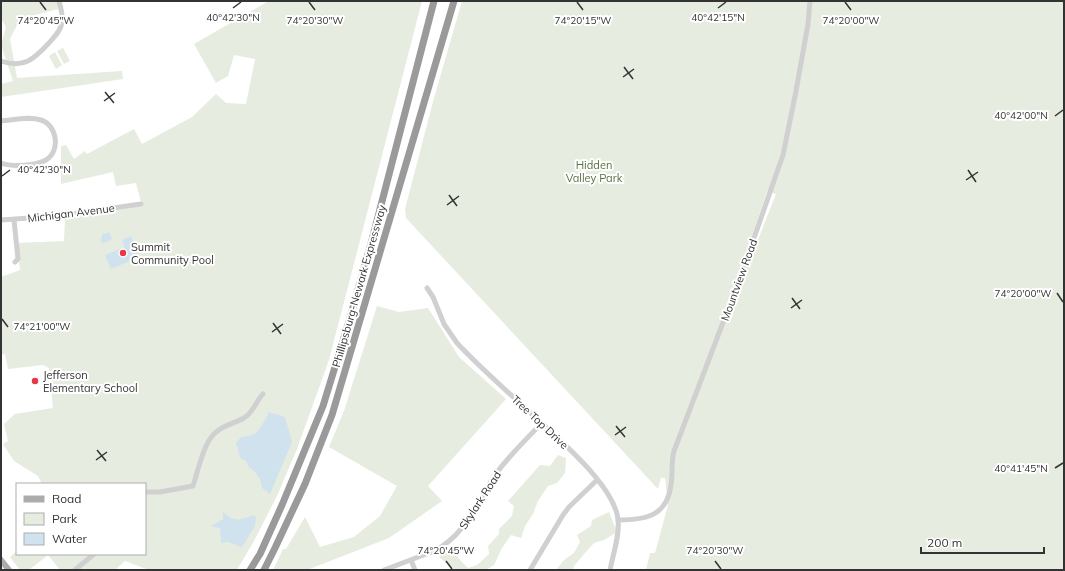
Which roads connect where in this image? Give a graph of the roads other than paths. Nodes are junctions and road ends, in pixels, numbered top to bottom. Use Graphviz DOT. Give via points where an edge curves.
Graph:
graph roads {
  1 [pos="59,1"];
  2 [pos="434,1"];
  3 [pos="454,1"];
  4 [pos="810,1"];
  5 [pos="1,61"];
  6 [pos="1,121"];
  7 [pos="1,163"];
  8 [pos="141,204"];
  9 [pos="1,220"];
  10 [pos="14,220"];
  11 [pos="16,262"];
  12 [pos="427,288"];
  13 [pos="263,394"];
  14 [pos="542,423"];
  15 [pos="597,480"];
  16 [pos="146,492"];
  17 [pos="618,520"];
  18 [pos="93,555"];
  19 [pos="1,560"];
  20 [pos="411,560"];
  21 [pos="9,570"];
  22 [pos="75,570"];
  23 [pos="250,570"];
  24 [pos="264,570"];
  25 [pos="384,570"];
  26 [pos="415,570"];
  27 [pos="530,570"];
  28 [pos="610,570"];
  1 -- 5 [label="street" via="62,23 36,56 20,64"];
  2 -- 23 [label="highway, Phillipsburg-Newark Expressway" via="370,248 322,406 282,505"];
  3 -- 24 [label="highway, Phillipsburg-Newark Expressway" via="332,415 305,484"];
  4 -- 17 [label="street, Mountview Road" via="804,47 783,155 740,278 674,451 667,500 657,513"];
  6 -- 7 [label="street" via="42,120 52,128 56,142 52,154 46,160 21,166"];
  8 -- 10 [label="street, Michigan Avenue"];
  9 -- 10 [label="street, Michigan Avenue"];
  10 -- 11 [label="street" via="18,259"];
  12 -- 14 [label="street, Tree Top Drive" via="444,324 457,343"];
  13 -- 16 [label="street" via="249,414 222,426 212,435 204,450 193,486"];
  14 -- 15 [label="street, Tree Top Drive"];
  14 -- 20 [label="street, Skylark Road" via="499,470 457,535 441,547"];
  15 -- 17 [label="street, Tree Top Drive" via="610,498"];
  15 -- 27 [label="street" via="563,515"];
  17 -- 28 [label="street, Tree Top Drive"];
  18 -- 22 [label="street"];
  19 -- 21 [label="main road"];
  20 -- 25 [label="street, Skylark Road"];
  20 -- 26 [label="street"];
}
